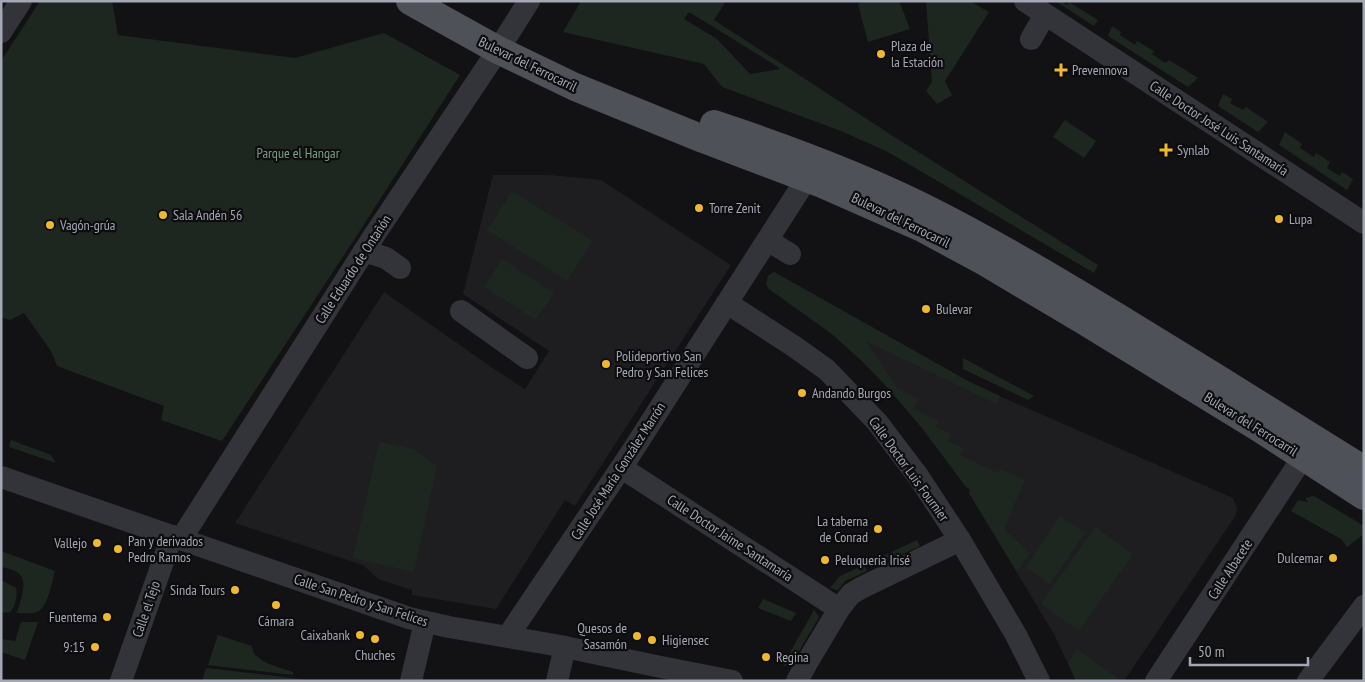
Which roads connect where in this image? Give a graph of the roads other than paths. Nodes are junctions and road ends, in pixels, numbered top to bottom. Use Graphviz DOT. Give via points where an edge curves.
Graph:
graph roads {
  1 [pos="21,1"];
  2 [pos="410,1"];
  3 [pos="436,1"];
  4 [pos="529,1"];
  5 [pos="1024,1"];
  6 [pos="1,32"];
  7 [pos="502,44"];
  8 [pos="807,178"];
  9 [pos="1364,223"];
  10 [pos="364,251"];
  11 [pos="400,268"];
  12 [pos="727,303"];
  13 [pos="461,311"];
  14 [pos="527,358"];
  15 [pos="1303,457"];
  16 [pos="622,468"];
  17 [pos="1364,470"];
  18 [pos="1,477"];
  19 [pos="1364,496"];
  20 [pos="176,538"];
  21 [pos="960,540"];
  22 [pos="1364,606"];
  23 [pos="839,609"];
  24 [pos="425,622"];
  25 [pos="508,636"];
  26 [pos="565,647"];
  27 [pos="653,674"];
  28 [pos="121,681"];
  29 [pos="411,681"];
  30 [pos="557,681"];
  31 [pos="732,681"];
  32 [pos="798,681"];
  33 [pos="1039,681"];
  34 [pos="1156,681"];
  35 [pos="1308,681"];
  1 -- 6 [label="street"];
  2 -- 7 [label="main road, Bulevar del Ferrocarril"];
  3 -- 7 [label="main road, Bulevar del Ferrocarril"];
  4 -- 7 [label="street, Calle Eduardo de Ontañón"];
  5 -- 9 [label="street, Calle Doctor José Luis Santamaría"];
  7 -- 8 [label="main road, Bulevar del Ferrocarril" via="576,87"];
  7 -- 10 [label="street, Calle Eduardo de Ontañón"];
  7 -- 17 [label="main road, Bulevar del Ferrocarril" via="819,161 926,208 1083,296"];
  8 -- 12 [label="street, Calle José María González Marrón"];
  8 -- 15 [label="main road, Bulevar del Ferrocarril" via="907,221 985,262"];
  10 -- 11 [label="street" via="386,258"];
  10 -- 20 [label="street, Calle Eduardo de Ontañón"];
  12 -- 16 [label="street, Calle José María González Marrón"];
  12 -- 21 [label="street, Calle Doctor Luis Fournier" via="795,347 844,387 901,452"];
  13 -- 14 [label="street"];
  15 -- 19 [label="main road, Bulevar del Ferrocarril"];
  15 -- 34 [label="street, Calle Albacete"];
  16 -- 23 [label="street, Calle Doctor Jaime Santamaría"];
  16 -- 25 [label="street, Calle José María González Marrón"];
  18 -- 20 [label="street, Calle San Pedro y San Felices"];
  20 -- 24 [label="street, Calle San Pedro y San Felices"];
  20 -- 28 [label="street, Calle el Tejo"];
  21 -- 23 [label="street" via="861,588 851,594"];
  21 -- 33 [label="street, Calle Doctor Luis Fournier" via="1012,627"];
  22 -- 35 [label="street"];
  23 -- 32 [label="street"];
  24 -- 25 [label="street, Calle San Pedro y San Felices"];
  24 -- 29 [label="street"];
  25 -- 26 [label="street, Calle San Pedro y San Felices"];
  26 -- 27 [label="street, Calle San Pedro y San Felices"];
  26 -- 30 [label="street"];
  27 -- 31 [label="street, Calle San Pedro y San Felices"];
}
